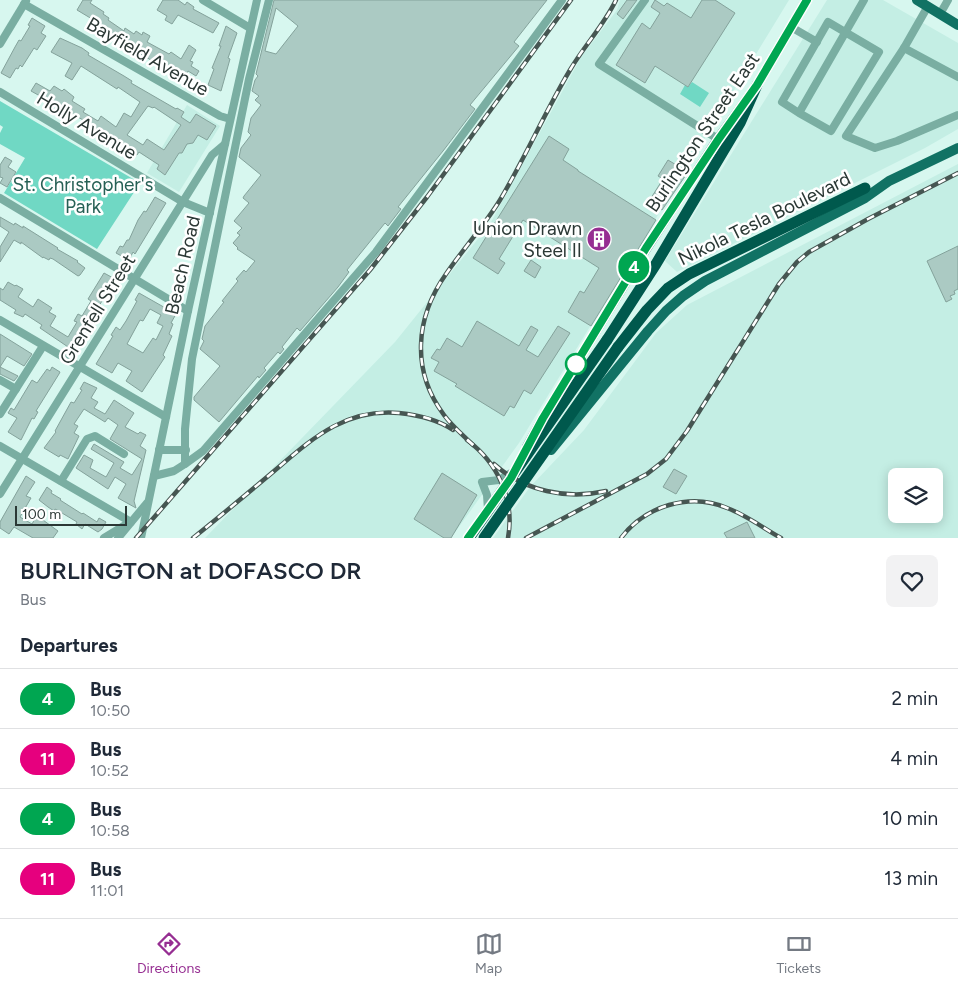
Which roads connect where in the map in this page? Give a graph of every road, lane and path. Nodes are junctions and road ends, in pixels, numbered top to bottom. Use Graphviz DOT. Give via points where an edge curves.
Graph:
graph roads {
  1 [pos="203,0"];
  2 [pos="256,0"];
  3 [pos="269,0"];
  4 [pos="562,0"];
  5 [pos="644,0"];
  6 [pos="807,0"];
  7 [pos="864,0"];
  8 [pos="916,0"];
  9 [pos="948,0"];
  10 [pos="26,2"];
  11 [pos="928,6"];
  12 [pos="940,14"];
  13 [pos="958,25"];
  14 [pos="791,27"];
  15 [pos="250,28"];
  16 [pos="846,32"];
  17 [pos="817,42"];
  18 [pos="0,44"];
  19 [pos="904,48"];
  20 [pos="958,77"];
  21 [pos="757,85"];
  22 [pos="0,92"];
  23 [pos="799,113"];
  24 [pos="958,115"];
  25 [pos="230,119"];
  26 [pos="718,140"];
  27 [pos="225,144"];
  28 [pos="958,148"];
  29 [pos="889,181"];
  30 [pos="865,188"];
  31 [pos="0,198"];
  32 [pos="183,202"];
  33 [pos="210,213"];
  34 [pos="134,279"];
  35 [pos="188,311"];
  36 [pos="0,320"];
  37 [pos="43,346"];
  38 [pos="79,368"];
  39 [pos="0,380"];
  40 [pos="565,382"];
  41 [pos="16,389"];
  42 [pos="593,400"];
  43 [pos="0,414"];
  44 [pos="166,417"];
  45 [pos="0,446"];
  46 [pos="160,450"];
  47 [pos="186,450"];
  48 [pos="124,454"];
  49 [pos="22,460"];
  50 [pos="185,464"];
  51 [pos="515,470"];
  52 [pos="154,476"];
  53 [pos="61,481"];
  54 [pos="0,494"];
  55 [pos="148,500"];
  56 [pos="488,510"];
  57 [pos="131,522"];
  58 [pos="104,538"];
  59 [pos="118,538"];
  60 [pos="141,538"];
  61 [pos="469,538"];
  62 [pos="483,538"];
  1 -- 15 [label="street"];
  2 -- 15 [label="street, Beach Road"];
  3 -- 47 [label="street" via="249,79 192,359"];
  4 -- 50 [label="street" via="376,252 203,451"];
  5 -- 26 [label="street" via="599,64"];
  6 -- 14 [label="main road, Burlington Street East"];
  7 -- 16 [label="street"];
  8 -- 11 [label="main road"];
  9 -- 12 [label="street"];
  10 -- 18 [label="street"];
  10 -- 25 [label="street, Bayfield Avenue"];
  11 -- 12 [label="main road"];
  11 -- 19 [label="street"];
  12 -- 13 [label="main road"];
  14 -- 17 [label="street"];
  14 -- 21 [label="main road, Burlington Street East"];
  15 -- 25 [label="street, Beach Road"];
  16 -- 17 [label="street" via="828,22"];
  16 -- 23 [label="street"];
  16 -- 23 [label="street" via="879,52 831,131"];
  17 -- 23 [label="street" via="782,102"];
  19 -- 20 [label="street"];
  19 -- 24 [label="street" via="846,136 875,148"];
  21 -- 26 [label="main road, Burlington Street East"];
  21 -- 61 [label="highway, Nikola Tesla Boulevard, bridge" via="735,131 652,271"];
  22 -- 32 [label="street, Holly Avenue"];
  25 -- 27 [label="street, Beach Road"];
  26 -- 40 [label="main road, Burlington Street East" via="646,248"];
  27 -- 32 [label="street, Grenfell Street" via="212,155"];
  27 -- 33 [label="street, Beach Road"];
  28 -- 29 [label="main road"];
  29 -- 30 [label="main road, Nikola Tesla Boulevard"];
  29 -- 42 [label="main road" via="865,198 705,281 683,296 648,331"];
  30 -- 62 [label="highway, Nikola Tesla Boulevard, bridge" via="689,274 663,293 618,348"];
  31 -- 34 [label="street"];
  32 -- 33 [label="street, Holly Avenue"];
  32 -- 34 [label="street, Grenfell Street"];
  33 -- 35 [label="street, Beach Road"];
  34 -- 35 [label="street"];
  34 -- 38 [label="street, Grenfell Street"];
  35 -- 44 [label="street, Beach Road"];
  36 -- 37 [label="street"];
  37 -- 38 [label="street"];
  37 -- 41 [label="street"];
  38 -- 44 [label="street"];
  38 -- 49 [label="street, Grenfell Street"];
  39 -- 41 [label="street"];
  40 -- 42 [label="street"];
  40 -- 51 [label="main road, Burlington Street East"];
  41 -- 43 [label="street"];
  42 -- 62 [label="main road" via="522,485"];
  44 -- 46 [label="street, Beach Road"];
  45 -- 49 [label="street"];
  46 -- 47 [label="street"];
  46 -- 52 [label="street, Beach Road"];
  47 -- 50 [label="street"];
  48 -- 53 [label="street" via="95,436 87,438"];
  49 -- 53 [label="street"];
  49 -- 54 [label="street, Grenfell Street"];
  50 -- 52 [label="street" via="174,471"];
  51 -- 56 [label="main road, Burlington Street East"];
  51 -- 56 [label="street" via="500,480 482,482"];
  52 -- 55 [label="street, Beach Road"];
  53 -- 57 [label="street"];
  55 -- 57 [label="street"];
  55 -- 60 [label="street, Beach Road"];
  56 -- 61 [label="main road, Burlington Street East"];
  57 -- 58 [label="street"];
  57 -- 59 [label="street"];
}
